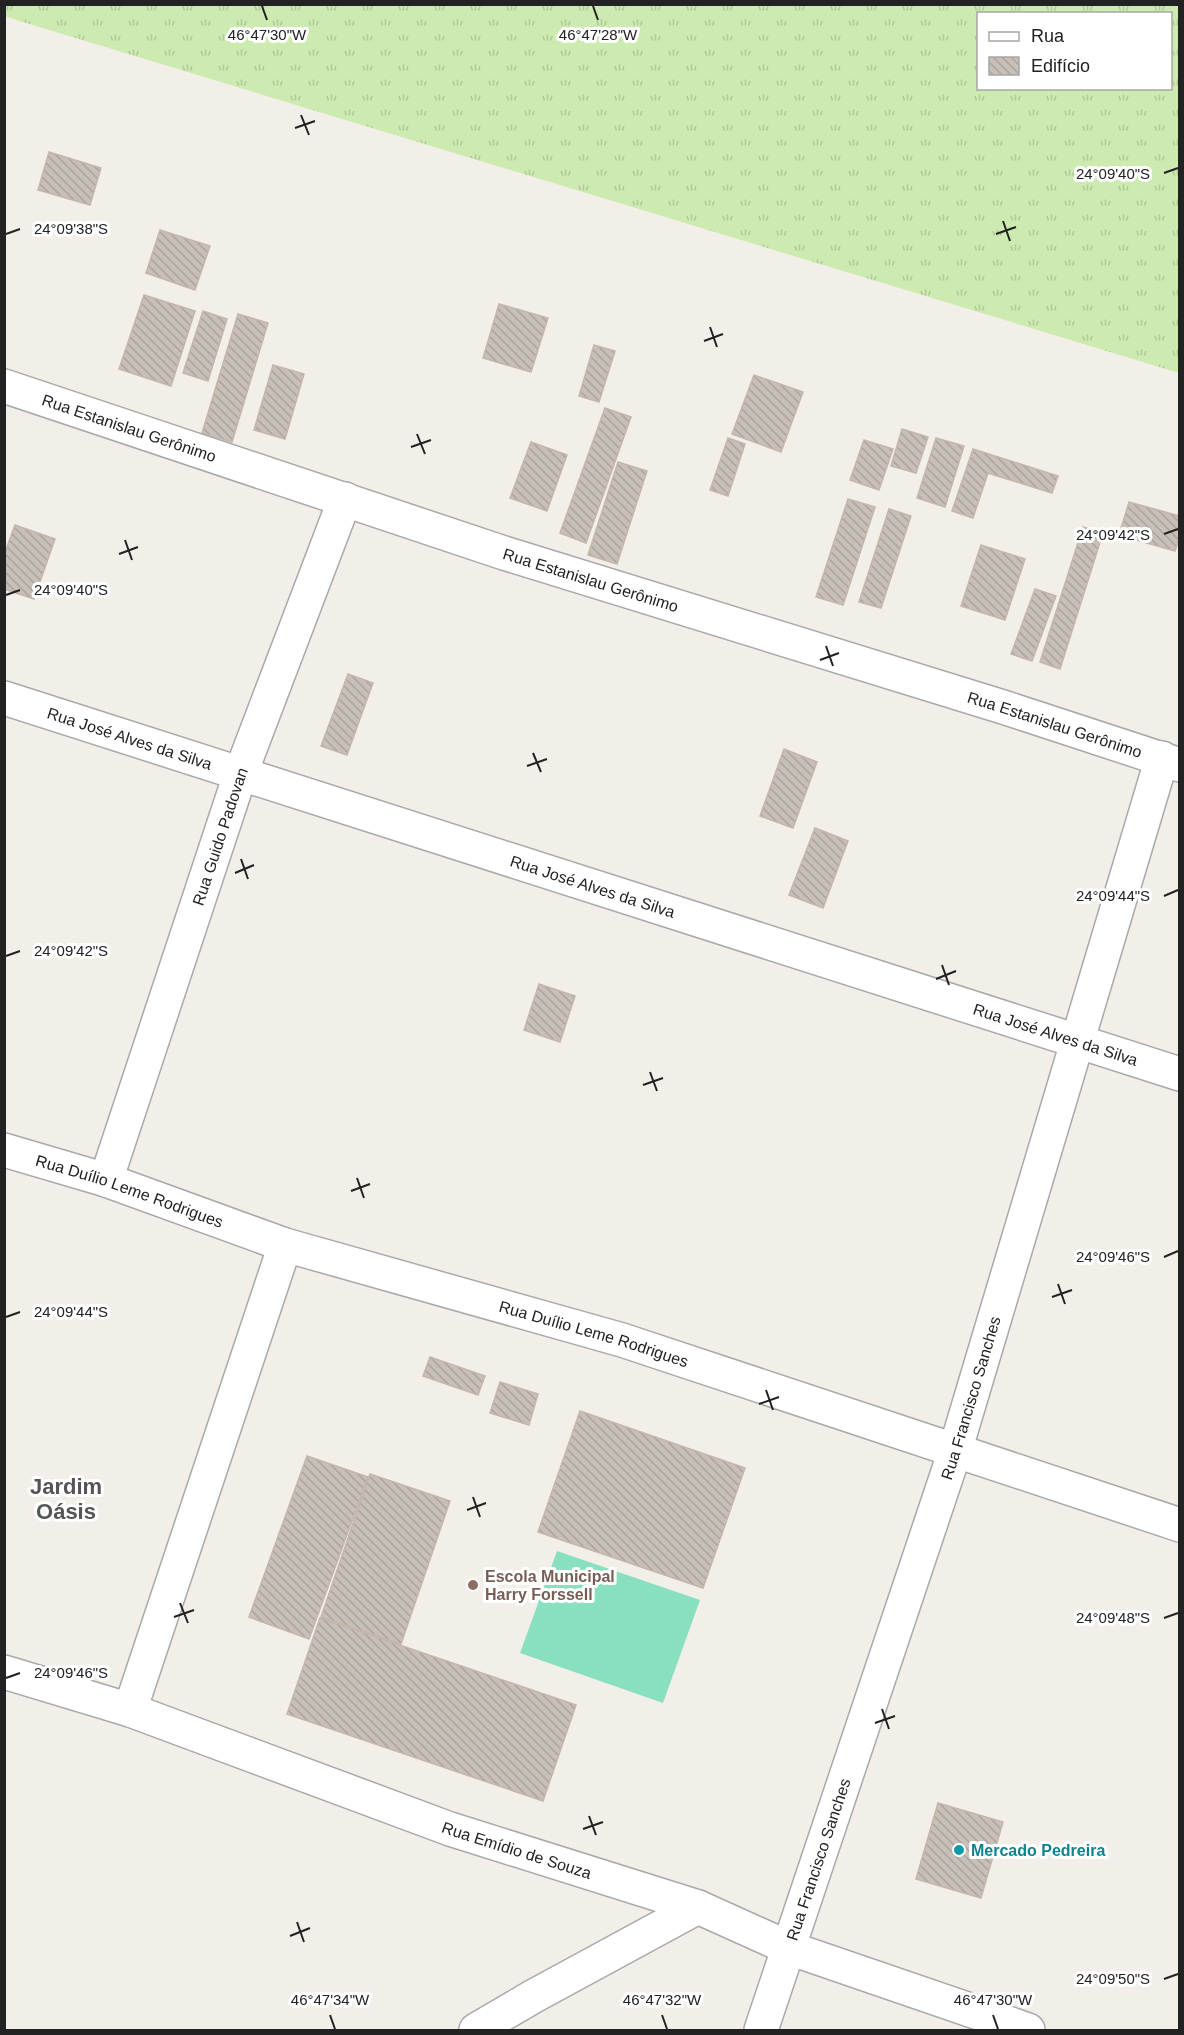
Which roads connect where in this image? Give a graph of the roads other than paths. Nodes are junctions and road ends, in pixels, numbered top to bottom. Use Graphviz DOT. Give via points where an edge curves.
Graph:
graph roads {
  1 [pos="4,386"];
  2 [pos="345,499"];
  3 [pos="4,698"];
  4 [pos="1170,761"];
  5 [pos="240,775"];
  6 [pos="1078,1041"];
  7 [pos="1179,1074"];
  8 [pos="4,1150"];
  9 [pos="106,1180"];
  10 [pos="285,1245"];
  11 [pos="955,1451"];
  12 [pos="1179,1525"];
  13 [pos="4,1672"];
  14 [pos="130,1710"];
  15 [pos="698,1907"];
  16 [pos="789,1948"];
  17 [pos="476,2031"];
  18 [pos="761,2031"];
  19 [pos="1028,2031"];
  1 -- 2 [label="street, Rua Estanislau Gerônimo"];
  2 -- 4 [label="street, Rua Estanislau Gerônimo" via="504,553"];
  2 -- 5 [label="street, Rua Guido Padovan"];
  3 -- 5 [label="street, Rua José Alves da Silva"];
  4 -- 6 [label="street, Rua Francisco Sanches"];
  5 -- 6 [label="street, Rua José Alves da Silva"];
  5 -- 9 [label="street, Rua Guido Padovan"];
  6 -- 7 [label="street, Rua José Alves da Silva"];
  6 -- 11 [label="street, Rua Francisco Sanches"];
  8 -- 9 [label="street, Rua Duílio Leme Rodrigues"];
  9 -- 10 [label="street, Rua Duílio Leme Rodrigues"];
  10 -- 11 [label="street, Rua Duílio Leme Rodrigues" via="622,1340"];
  10 -- 14 [label="street"];
  11 -- 12 [label="street, Rua Duílio Leme Rodrigues"];
  11 -- 16 [label="street, Rua Francisco Sanches"];
  13 -- 14 [label="street, Rua Emídio de Souza"];
  14 -- 15 [label="street, Rua Emídio de Souza" via="450,1829"];
  15 -- 16 [label="street, Rua Emídio de Souza"];
  15 -- 17 [label="street" via="534,1995"];
  16 -- 18 [label="street, Rua Francisco Sanches"];
  16 -- 19 [label="street, Rua Emídio de Souza"];
}
